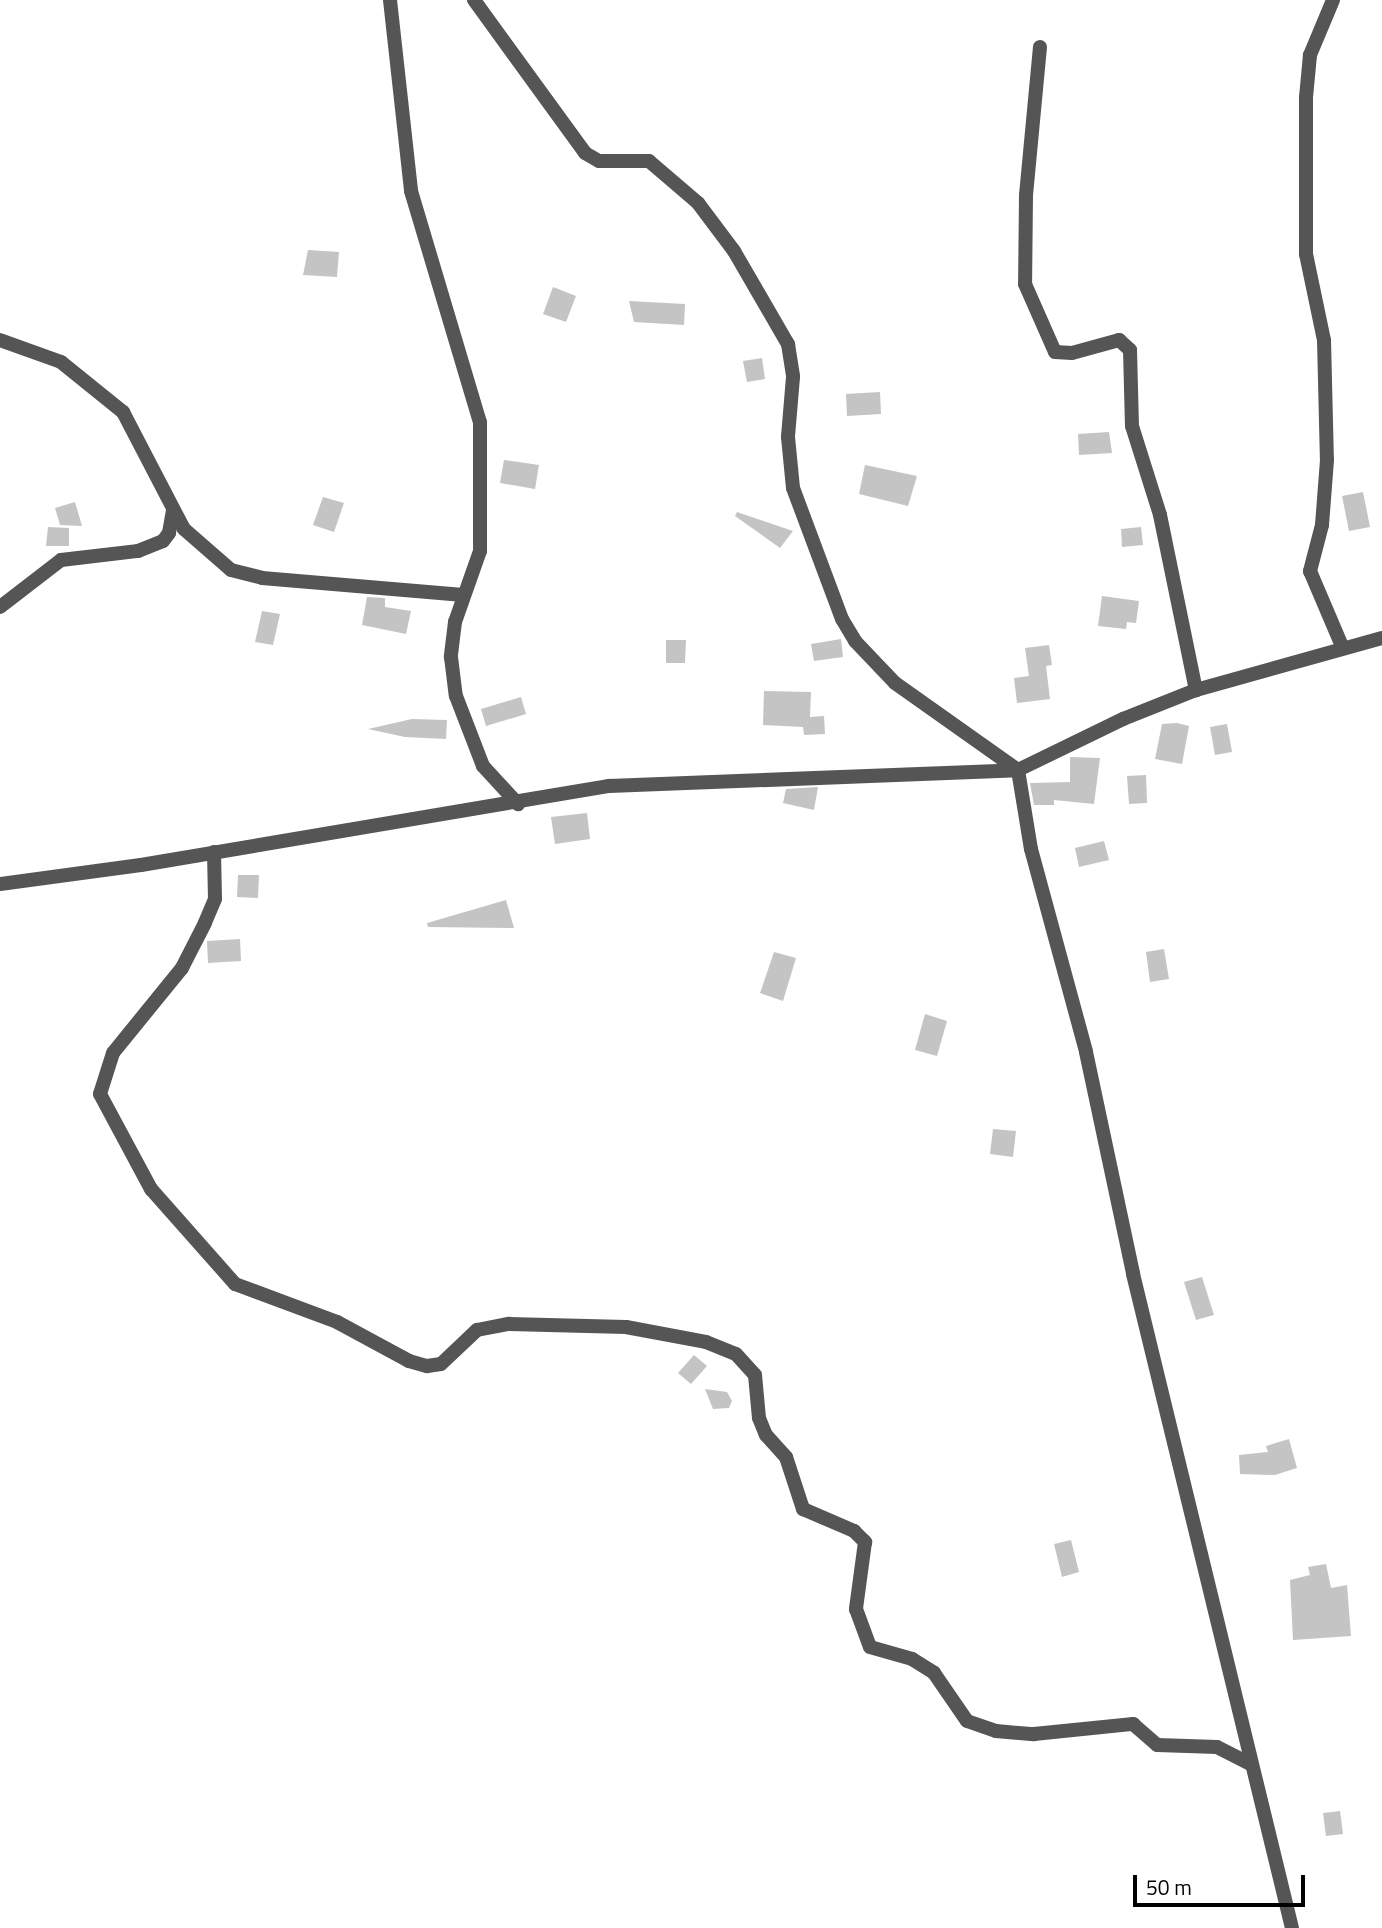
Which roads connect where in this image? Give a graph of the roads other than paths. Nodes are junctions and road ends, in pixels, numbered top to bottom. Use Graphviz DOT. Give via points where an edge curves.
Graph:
graph roads {
  1 [pos="390,0"];
  2 [pos="474,0"];
  3 [pos="1332,0"];
  4 [pos="1040,47"];
  5 [pos="0,340"];
  6 [pos="173,511"];
  7 [pos="463,595"];
  8 [pos="0,607"];
  9 [pos="1382,638"];
  10 [pos="1342,646"];
  11 [pos="1196,690"];
  12 [pos="1018,770"];
  13 [pos="518,804"];
  14 [pos="214,852"];
  15 [pos="0,884"];
  16 [pos="1251,1764"];
  17 [pos="1292,1928"];
  1 -- 7 [label="street" via="411,191 480,422 480,551"];
  2 -- 12 [label="street" via="585,153 599,162 649,161 698,203 734,251 788,344 793,488 842,619 855,641 895,683"];
  3 -- 10 [label="street" via="1310,55 1306,97 1306,254 1324,340 1328,460 1324,514 1310,571"];
  4 -- 11 [label="street" via="1026,195 1025,285 1055,352 1072,353 1119,340 1130,350 1132,426 1160,515"];
  5 -- 6 [label="street" via="61,362 116,404 140,439"];
  6 -- 7 [label="street" via="184,529 218,560 250,576"];
  6 -- 8 [label="street" via="169,533 152,547 61,560"];
  7 -- 13 [label="street" via="451,657 456,696 483,766"];
  9 -- 10 [label="street"];
  10 -- 11 [label="street"];
  11 -- 12 [label="street"];
  12 -- 13 [label="street" via="609,786"];
  12 -- 16 [label="street" via="1031,849 1086,1052 1133,1274"];
  13 -- 14 [label="street"];
  14 -- 15 [label="street"];
  14 -- 16 [label="street" via="215,899 205,923 182,968 113,1053 100,1094 151,1189 235,1284 337,1322 427,1366 441,1364 477,1330 509,1324 626,1327 706,1342 736,1354 755,1375 759,1418 766,1435 786,1457 803,1509 854,1531 865,1542 856,1609 870,1647 912,1659 934,1673 967,1721 996,1731 1034,1734 1133,1724 1157,1745 1217,1747"];
  16 -- 17 [label="street"];
}
